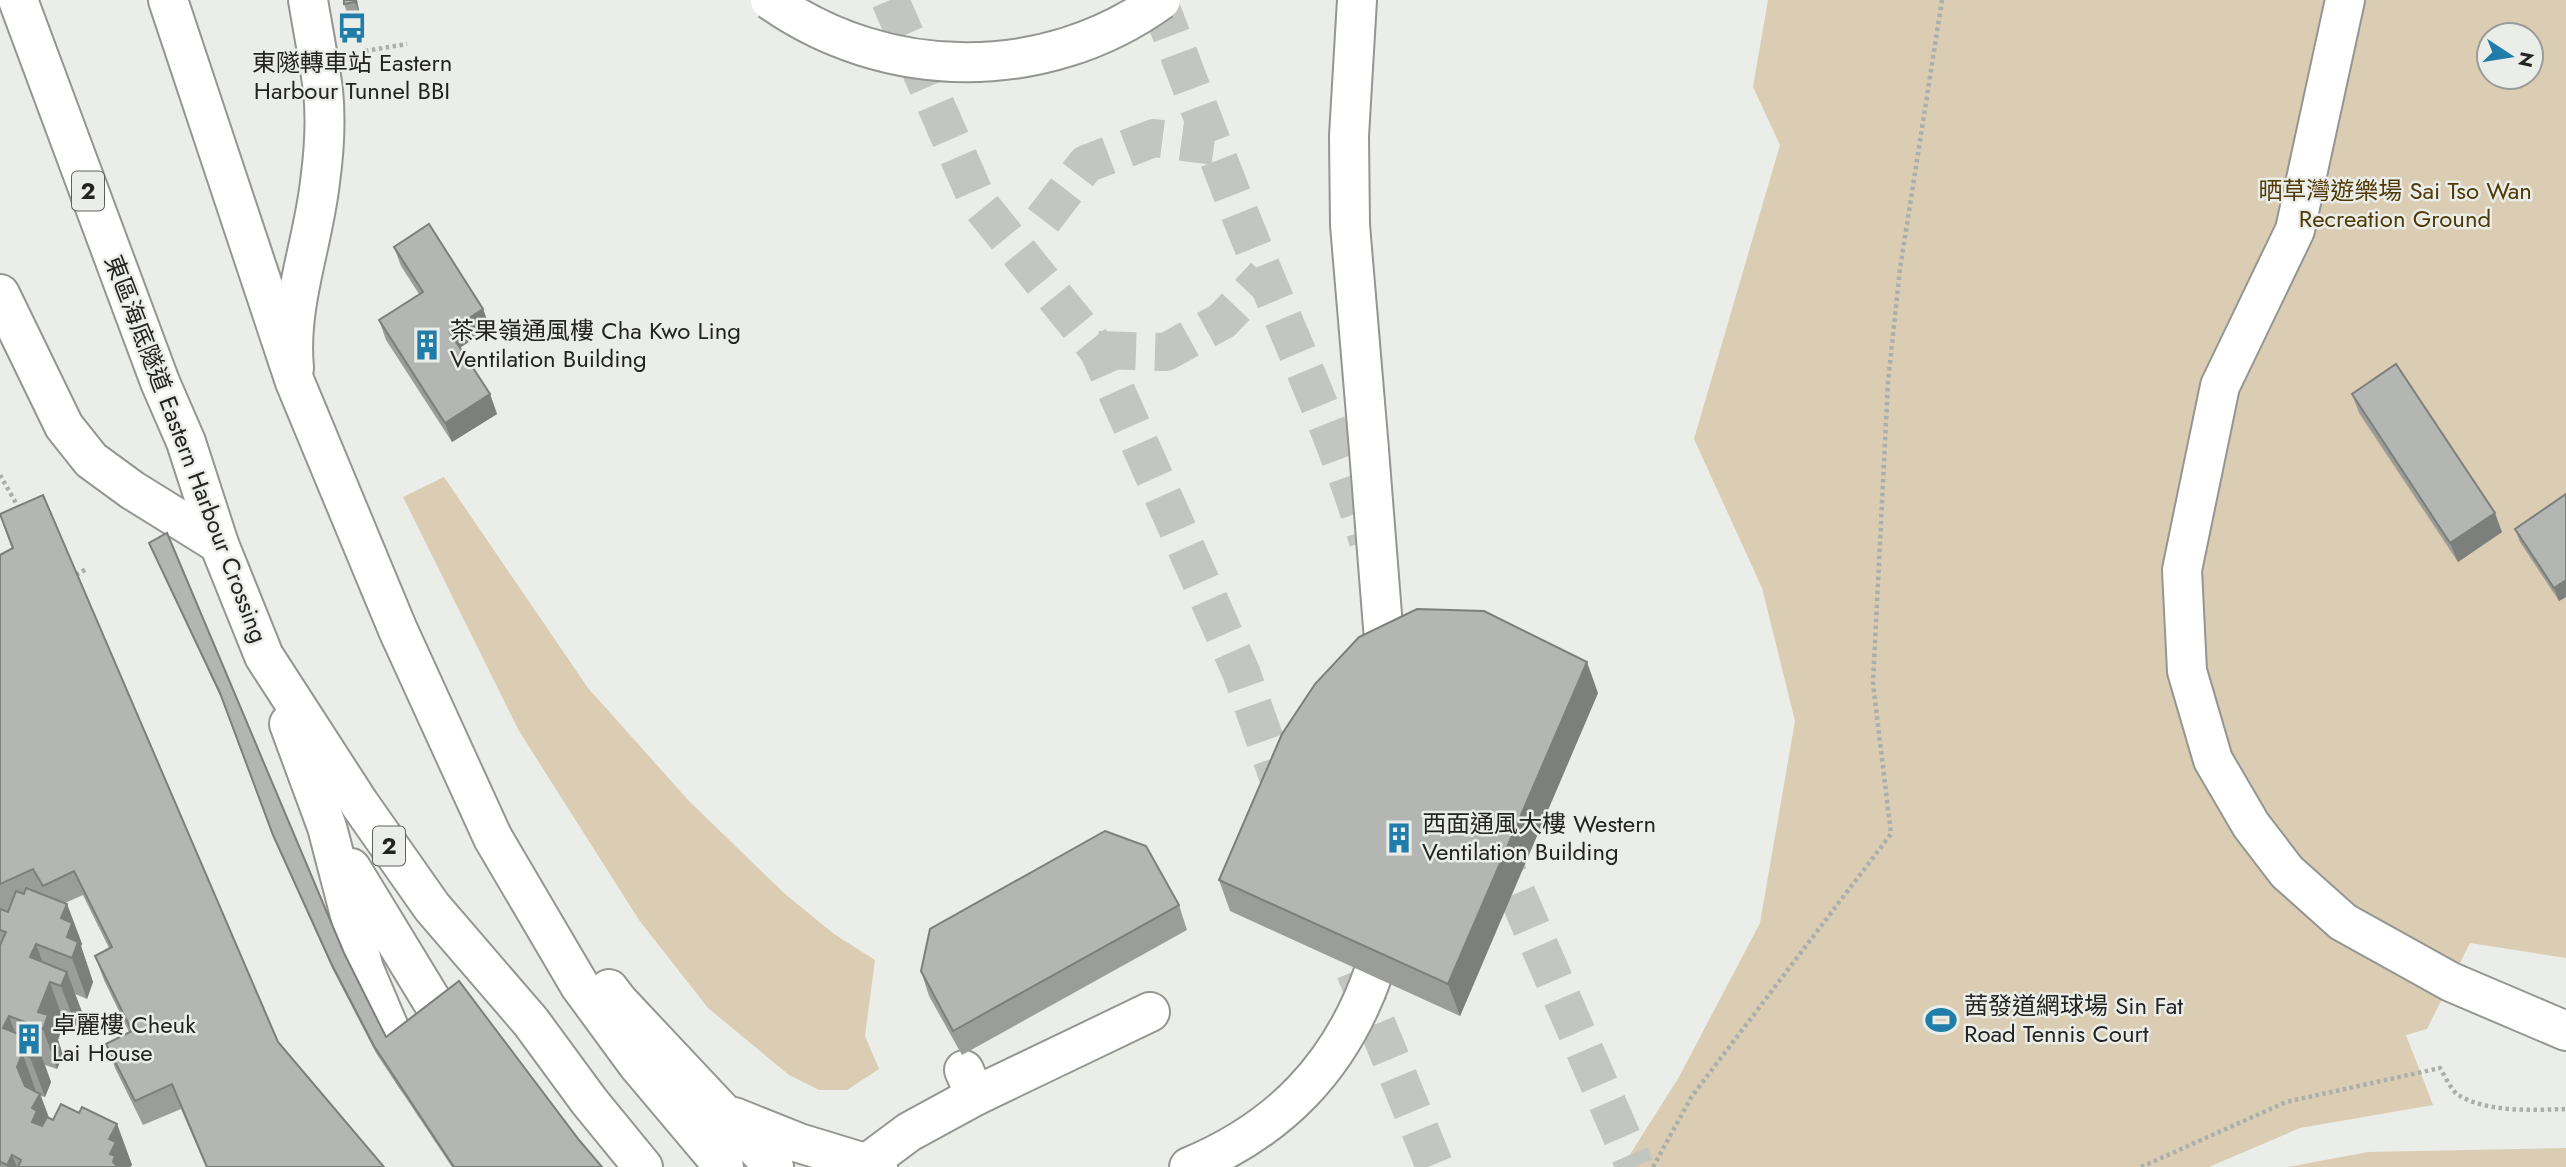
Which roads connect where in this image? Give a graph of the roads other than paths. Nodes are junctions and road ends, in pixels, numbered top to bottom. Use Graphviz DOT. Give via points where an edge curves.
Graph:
graph roads {
  1 [pos="18,0"];
  2 [pos="168,0"];
  3 [pos="184,0"];
  4 [pos="308,0"];
  5 [pos="770,0"];
  6 [pos="1161,0"];
  7 [pos="1357,0"];
  8 [pos="2345,0"];
  9 [pos="194,75"];
  10 [pos="0,294"];
  11 [pos="295,382"];
  12 [pos="219,544"];
  13 [pos="264,656"];
  14 [pos="1389,707"];
  15 [pos="448,744"];
  16 [pos="327,827"];
  17 [pos="1378,960"];
  18 [pos="438,1011"];
  19 [pos="1150,1012"];
  20 [pos="2566,1031"];
  21 [pos="438,1109"];
  22 [pos="725,1114"];
  23 [pos="872,1166"];
  24 [pos="643,1167"];
  25 [pos="724,1167"];
  26 [pos="774,1167"];
  27 [pos="1189,1167"];
  1 -- 12 [label="main road, 東區海底隧道 Eastern Harbour Crossing / 2" via="186,442"];
  2 -- 9 [label="main road"];
  3 -- 9 [label="main road"];
  4 -- 11 [label="main road" via="323,93 323,141 312,232 294,313"];
  5 -- 6 [label="main road, bridge" via="812,27 853,44 947,64 1020,59 1061,50 1103,33"];
  7 -- 14 [label="main road, bridge" via="1349,136 1350,225"];
  8 -- 20 [label="main road" via="2295,230 2220,386 2182,570 2187,671 2213,760 2251,825 2287,872 2343,922 2451,982"];
  9 -- 11 [label="main road"];
  10 -- 12 [label="main road" via="64,426 91,460"];
  11 -- 15 [label="main road"];
  12 -- 13 [label="main road, 東區海底隧道 Eastern Harbour Crossing / 2"];
  13 -- 16 [label="main road"];
  13 -- 24 [label="main road, 東區海底隧道 Eastern Harbour Crossing / 2" via="432,907 531,1022"];
  15 -- 22 [label="main road" via="619,1002"];
  15 -- 25 [label="main road" via="493,838 580,986 638,1065"];
  16 -- 18 [label="main road"];
  16 -- 21 [label="main road" via="364,969 395,1042"];
  17 -- 27 [label="main road" via="1350,1029 1296,1099 1247,1138"];
  19 -- 23 [label="main road" via="969,1083"];
  22 -- 23 [label="main road"];
  22 -- 26 [label="main road"];
}
